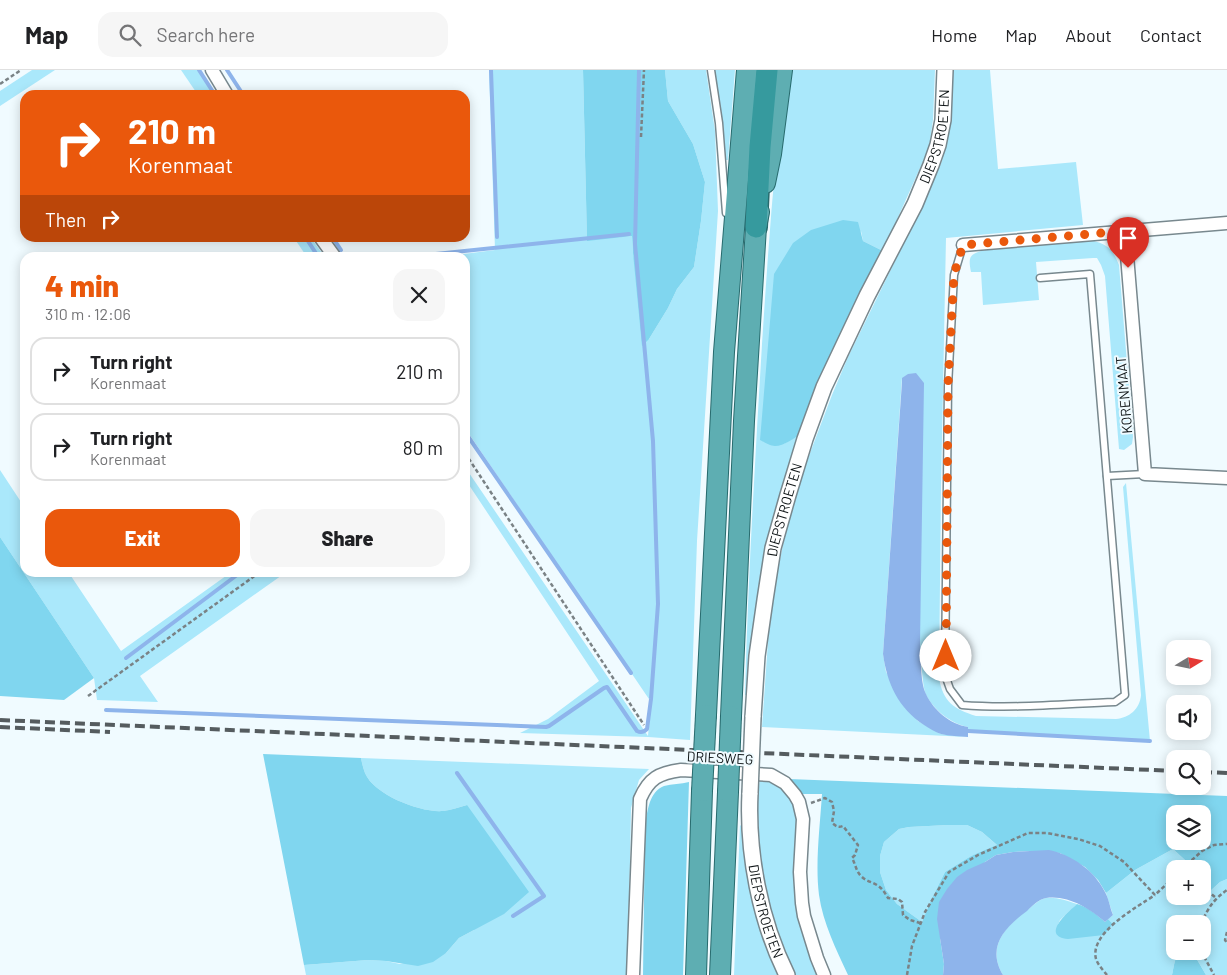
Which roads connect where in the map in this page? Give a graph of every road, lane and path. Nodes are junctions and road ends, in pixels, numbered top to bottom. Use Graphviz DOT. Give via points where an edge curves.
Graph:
graph roads {
  1 [pos="22,70"];
  2 [pos="212,70"];
  3 [pos="644,70"];
  4 [pos="711,70"];
  5 [pos="747,70"];
  6 [pos="767,70"];
  7 [pos="782,70"];
  8 [pos="945,70"];
  9 [pos="0,84"];
  10 [pos="224,90"];
  11 [pos="641,137"];
  12 [pos="727,217"];
  13 [pos="1227,223"];
  14 [pos="727,227"];
  15 [pos="756,227"];
  16 [pos="1125,231"];
  17 [pos="963,245"];
  18 [pos="730,271"];
  19 [pos="1040,278"];
  20 [pos="470,461"];
  21 [pos="1145,474"];
  22 [pos="1107,476"];
  23 [pos="1227,478"];
  24 [pos="253,577"];
  25 [pos="88,696"];
  26 [pos="644,724"];
  27 [pos="825,798"];
  28 [pos="1227,844"];
  29 [pos="1191,860"];
  30 [pos="1166,885"];
  31 [pos="1227,890"];
  32 [pos="1211,894"];
  33 [pos="1155,895"];
  34 [pos="1216,898"];
  35 [pos="1205,915"];
  36 [pos="920,923"];
  37 [pos="1227,932"];
  38 [pos="1227,943"];
  39 [pos="1206,960"];
  40 [pos="633,975"];
  41 [pos="696,975"];
  42 [pos="720,975"];
  43 [pos="787,975"];
  44 [pos="824,975"];
  45 [pos="908,975"];
  46 [pos="1107,975"];
  47 [pos="1214,975"];
  1 -- 9 [label="path"];
  2 -- 10 [label="street"];
  3 -- 11 [label="path"];
  4 -- 12 [label="lane"];
  5 -- 18 [label="highway"];
  6 -- 15 [label="highway"];
  7 -- 15 [label="highway" via="771,154"];
  8 -- 43 [label="street, DIEPSTROETEN, bridge" via="943,120 931,165 915,204 824,387 773,548 757,656 749,808 757,885 769,930"];
  13 -- 16 [label="street"];
  14 -- 18 [label="lane"];
  15 -- 42 [label="highway, bridge" via="744,421"];
  16 -- 17 [label="street"];
  16 -- 21 [label="street, KORENMAAT"];
  17 -- 22 [label="lane" via="954,274 948,386 946,665 950,689 962,705 1115,702 1125,695"];
  18 -- 41 [label="highway, bridge" via="702,791"];
  19 -- 22 [label="lane" via="1090,274"];
  20 -- 26 [label="path"];
  21 -- 22 [label="lane"];
  21 -- 23 [label="street"];
  24 -- 25 [label="path"];
  27 -- 36 [label="path" via="832,802 834,808 832,822 843,826 858,845 852,858 861,877 882,889 888,898 902,902 903,915"];
  28 -- 29 [label="path" via="1214,845"];
  30 -- 33 [label="path"];
  31 -- 34 [label="path"];
  32 -- 34 [label="path"];
  33 -- 36 [label="path" via="1124,862 1100,846 1078,839 1028,833 949,872"];
  33 -- 46 [label="path" via="1105,931 1096,947 1096,957"];
  34 -- 35 [label="path"];
  36 -- 45 [label="path" via="912,946"];
  37 -- 38 [label="path"];
  39 -- 47 [label="path"];
  40 -- 44 [label="street, DRIESWEG" via="640,799 648,782 681,770 772,775 795,795 803,819 800,872 804,916"];
}
